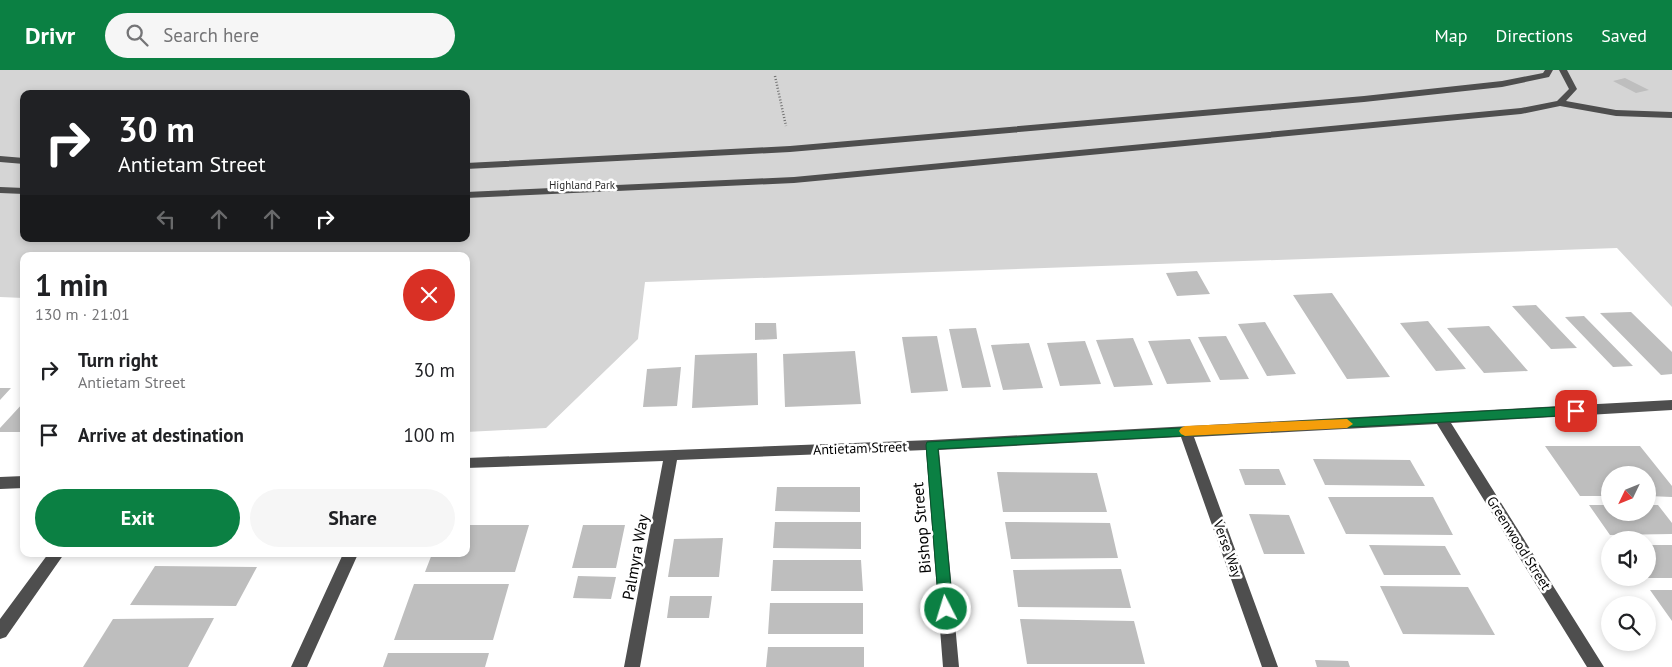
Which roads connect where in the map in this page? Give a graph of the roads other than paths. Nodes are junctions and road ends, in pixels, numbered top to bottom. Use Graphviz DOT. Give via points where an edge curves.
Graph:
graph roads {
  1 [pos="1549,70"];
  2 [pos="1563,70"];
  3 [pos="1560,103"];
  4 [pos="1672,115"];
  5 [pos="0,159"];
  6 [pos="20,161"];
  7 [pos="470,166"];
  8 [pos="0,190"];
  9 [pos="20,191"];
  10 [pos="470,195"];
  11 [pos="1672,405"];
  12 [pos="1441,419"];
  13 [pos="1186,431"];
  14 [pos="932,445"];
  15 [pos="671,454"];
  16 [pos="470,463"];
  17 [pos="20,482"];
  18 [pos="0,483"];
  19 [pos="54,557"];
  20 [pos="349,557"];
  21 [pos="0,632"];
  22 [pos="299,667"];
  23 [pos="632,667"];
  24 [pos="951,667"];
  25 [pos="1270,667"];
  26 [pos="1596,667"];
  1 -- 7 [label="street" via="1546,75 1502,84 1345,100 790,149"];
  2 -- 3 [label="street" via="1573,89"];
  3 -- 4 [label="street" via="1616,113"];
  3 -- 10 [label="street" via="1521,111 794,180"];
  5 -- 6 [label="street"];
  8 -- 9 [label="street"];
  11 -- 12 [label="street, Antietam Street"];
  12 -- 13 [label="street, Antietam Street"];
  12 -- 26 [label="street, Greenwood Street"];
  13 -- 14 [label="street, Antietam Street"];
  13 -- 25 [label="street, Verse Way"];
  14 -- 15 [label="street, Antietam Street"];
  14 -- 24 [label="street, Bishop Street"];
  15 -- 16 [label="street, Antietam Street"];
  15 -- 23 [label="street, Palmyra Way"];
  17 -- 18 [label="street"];
  19 -- 21 [label="street"];
  20 -- 22 [label="street"];
}
